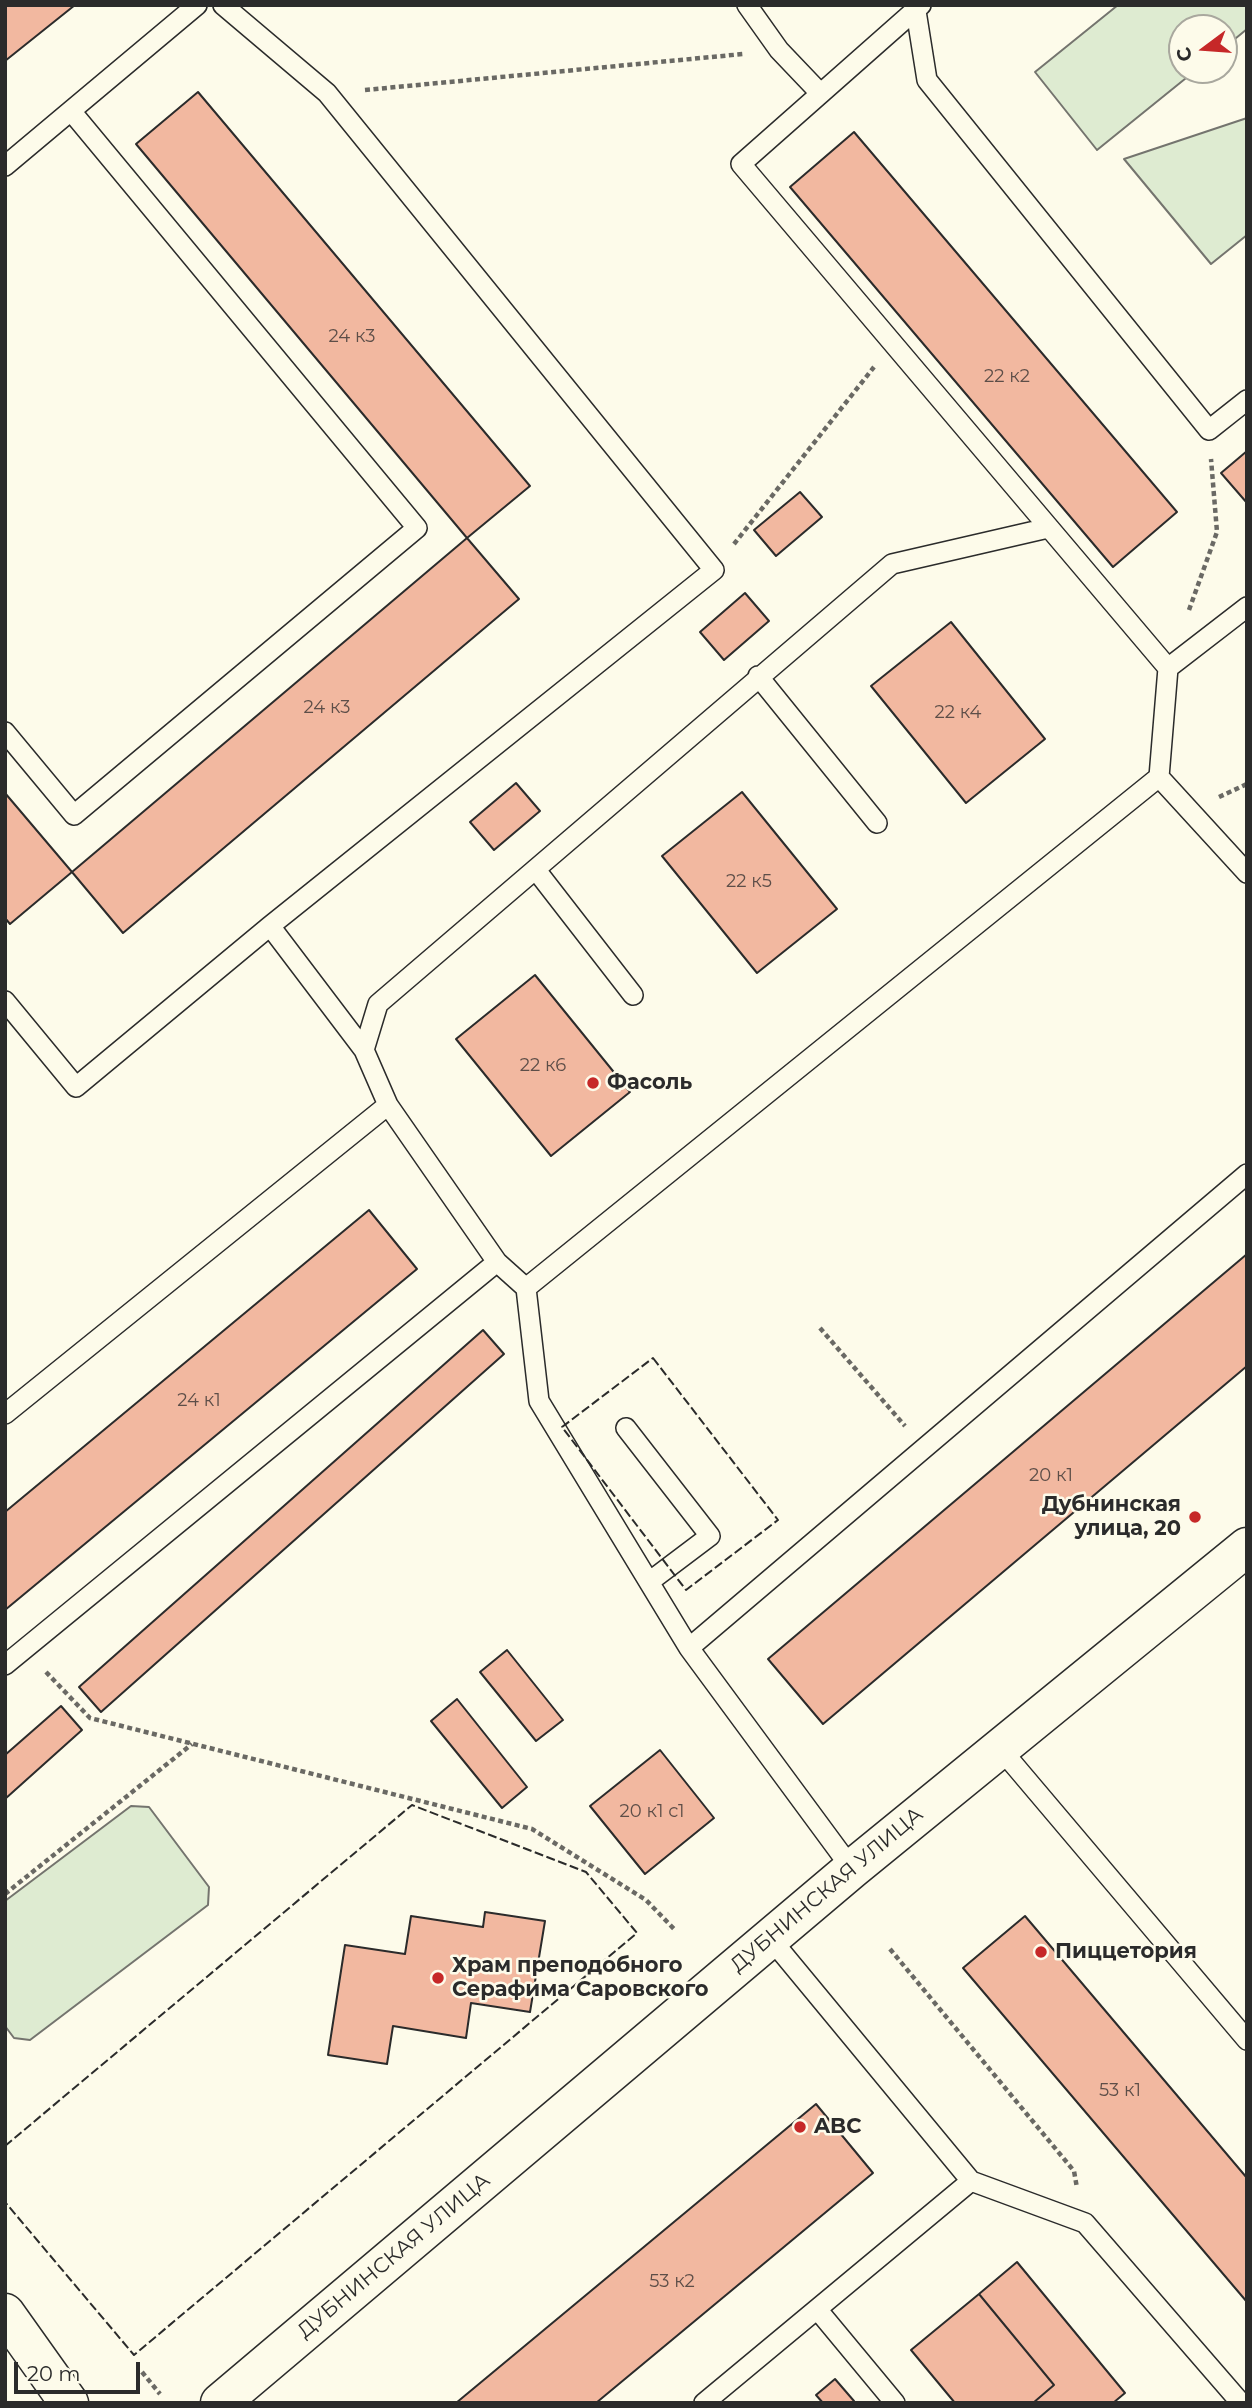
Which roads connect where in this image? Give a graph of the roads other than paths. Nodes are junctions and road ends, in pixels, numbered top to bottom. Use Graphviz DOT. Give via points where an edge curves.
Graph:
graph roads {
  1 [pos="197,5"];
  2 [pos="223,5"];
  3 [pos="747,5"];
  4 [pos="918,8"];
  5 [pos="820,93"];
  6 [pos="71,111"];
  7 [pos="5,166"];
  8 [pos="1247,400"];
  9 [pos="1048,528"];
  10 [pos="1247,607"];
  11 [pos="1168,668"];
  12 [pos="758,676"];
  13 [pos="5,732"];
  14 [pos="1159,777"];
  15 [pos="877,823"];
  16 [pos="536,870"];
  17 [pos="1247,873"];
  18 [pos="270,926"];
  19 [pos="633,995"];
  20 [pos="5,1001"];
  21 [pos="364,1050"];
  22 [pos="388,1105"];
  23 [pos="1247,1174"];
  24 [pos="497,1262"];
  25 [pos="526,1288"];
  26 [pos="5,1415"];
  27 [pos="626,1428"];
  28 [pos="1247,1547"];
  29 [pos="649,1582"];
  30 [pos="689,1648"];
  31 [pos="5,1665"];
  32 [pos="999,1747"];
  33 [pos="852,1869"];
  34 [pos="769,1938"];
  35 [pos="1247,2040"];
  36 [pos="971,2181"];
  37 [pos="817,2309"];
  38 [pos="5,2313"];
  39 [pos="69,2403"];
  40 [pos="220,2403"];
  41 [pos="704,2403"];
  42 [pos="895,2403"];
  43 [pos="1241,2403"];
  1 -- 6 [label="lane"];
  2 -- 18 [label="lane" via="327,93 715,570"];
  3 -- 5 [label="lane" via="779,50"];
  4 -- 5 [label="lane"];
  4 -- 8 [label="lane" via="927,80 1209,430"];
  5 -- 9 [label="lane" via="741,164"];
  6 -- 7 [label="lane"];
  6 -- 13 [label="lane" via="417,528 74,815"];
  9 -- 11 [label="lane"];
  9 -- 12 [label="lane" via="892,564"];
  10 -- 11 [label="lane"];
  11 -- 14 [label="lane"];
  12 -- 15 [label="lane"];
  12 -- 16 [label="lane"];
  14 -- 17 [label="lane"];
  14 -- 25 [label="lane"];
  16 -- 19 [label="lane"];
  16 -- 21 [label="lane" via="378,1004"];
  18 -- 20 [label="lane" via="76,1087"];
  18 -- 21 [label="lane"];
  21 -- 22 [label="lane"];
  22 -- 24 [label="lane"];
  22 -- 26 [label="lane"];
  23 -- 30 [label="lane"];
  24 -- 25 [label="lane"];
  24 -- 31 [label="lane"];
  25 -- 29 [label="lane" via="539,1401"];
  27 -- 29 [label="lane" via="710,1536"];
  28 -- 32 [label="main road, ДУБНИНСКАЯ УЛИЦА"];
  29 -- 30 [label="lane"];
  30 -- 33 [label="lane"];
  32 -- 33 [label="main road, ДУБНИНСКАЯ УЛИЦА"];
  32 -- 35 [label="lane"];
  33 -- 34 [label="main road, ДУБНИНСКАЯ УЛИЦА"];
  34 -- 36 [label="lane"];
  34 -- 40 [label="main road, ДУБНИНСКАЯ УЛИЦА"];
  36 -- 37 [label="lane"];
  36 -- 43 [label="lane" via="1085,2223"];
  37 -- 41 [label="lane"];
  37 -- 42 [label="lane"];
  38 -- 39 [label="main road"];
}
